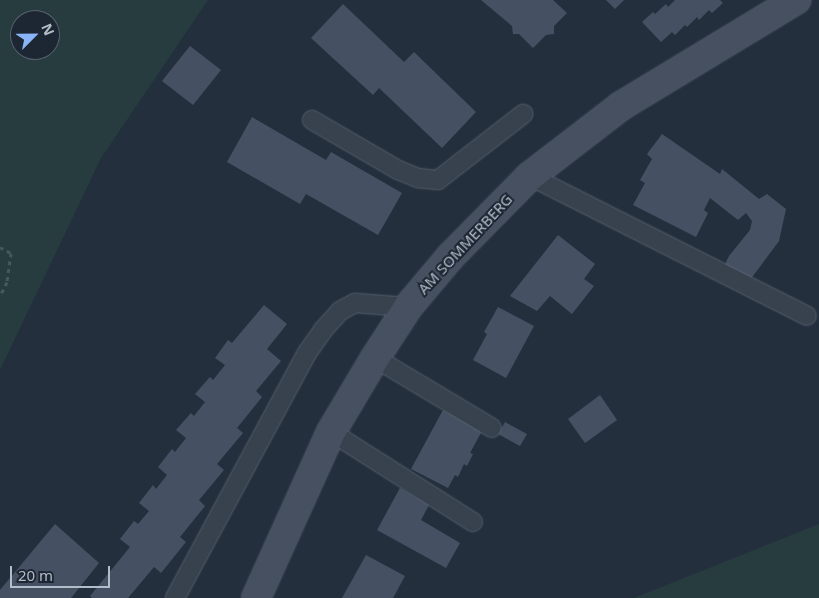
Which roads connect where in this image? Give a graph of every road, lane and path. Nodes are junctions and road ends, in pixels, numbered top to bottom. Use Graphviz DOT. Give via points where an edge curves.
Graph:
graph roads {
  1 [pos="796,0"];
  2 [pos="523,114"];
  3 [pos="312,120"];
  4 [pos="530,176"];
  5 [pos="0,247"];
  6 [pos="0,296"];
  7 [pos="408,308"];
  8 [pos="807,316"];
  9 [pos="375,358"];
  10 [pos="492,428"];
  11 [pos="332,432"];
  12 [pos="474,522"];
  13 [pos="261,596"];
  14 [pos="175,598"];
  1 -- 4 [label="street, AM SOMMERBERG" via="621,106"];
  2 -- 3 [label="lane" via="438,180 418,178 398,170"];
  4 -- 7 [label="street, AM SOMMERBERG" via="451,256"];
  4 -- 8 [label="lane"];
  5 -- 6 [label="path" via="11,253 7,282"];
  7 -- 9 [label="street, AM SOMMERBERG"];
  7 -- 14 [label="lane" via="356,303 340,311 323,330 307,353"];
  9 -- 10 [label="lane"];
  9 -- 11 [label="street, AM SOMMERBERG"];
  11 -- 12 [label="lane"];
  11 -- 13 [label="street, AM SOMMERBERG"];
}
